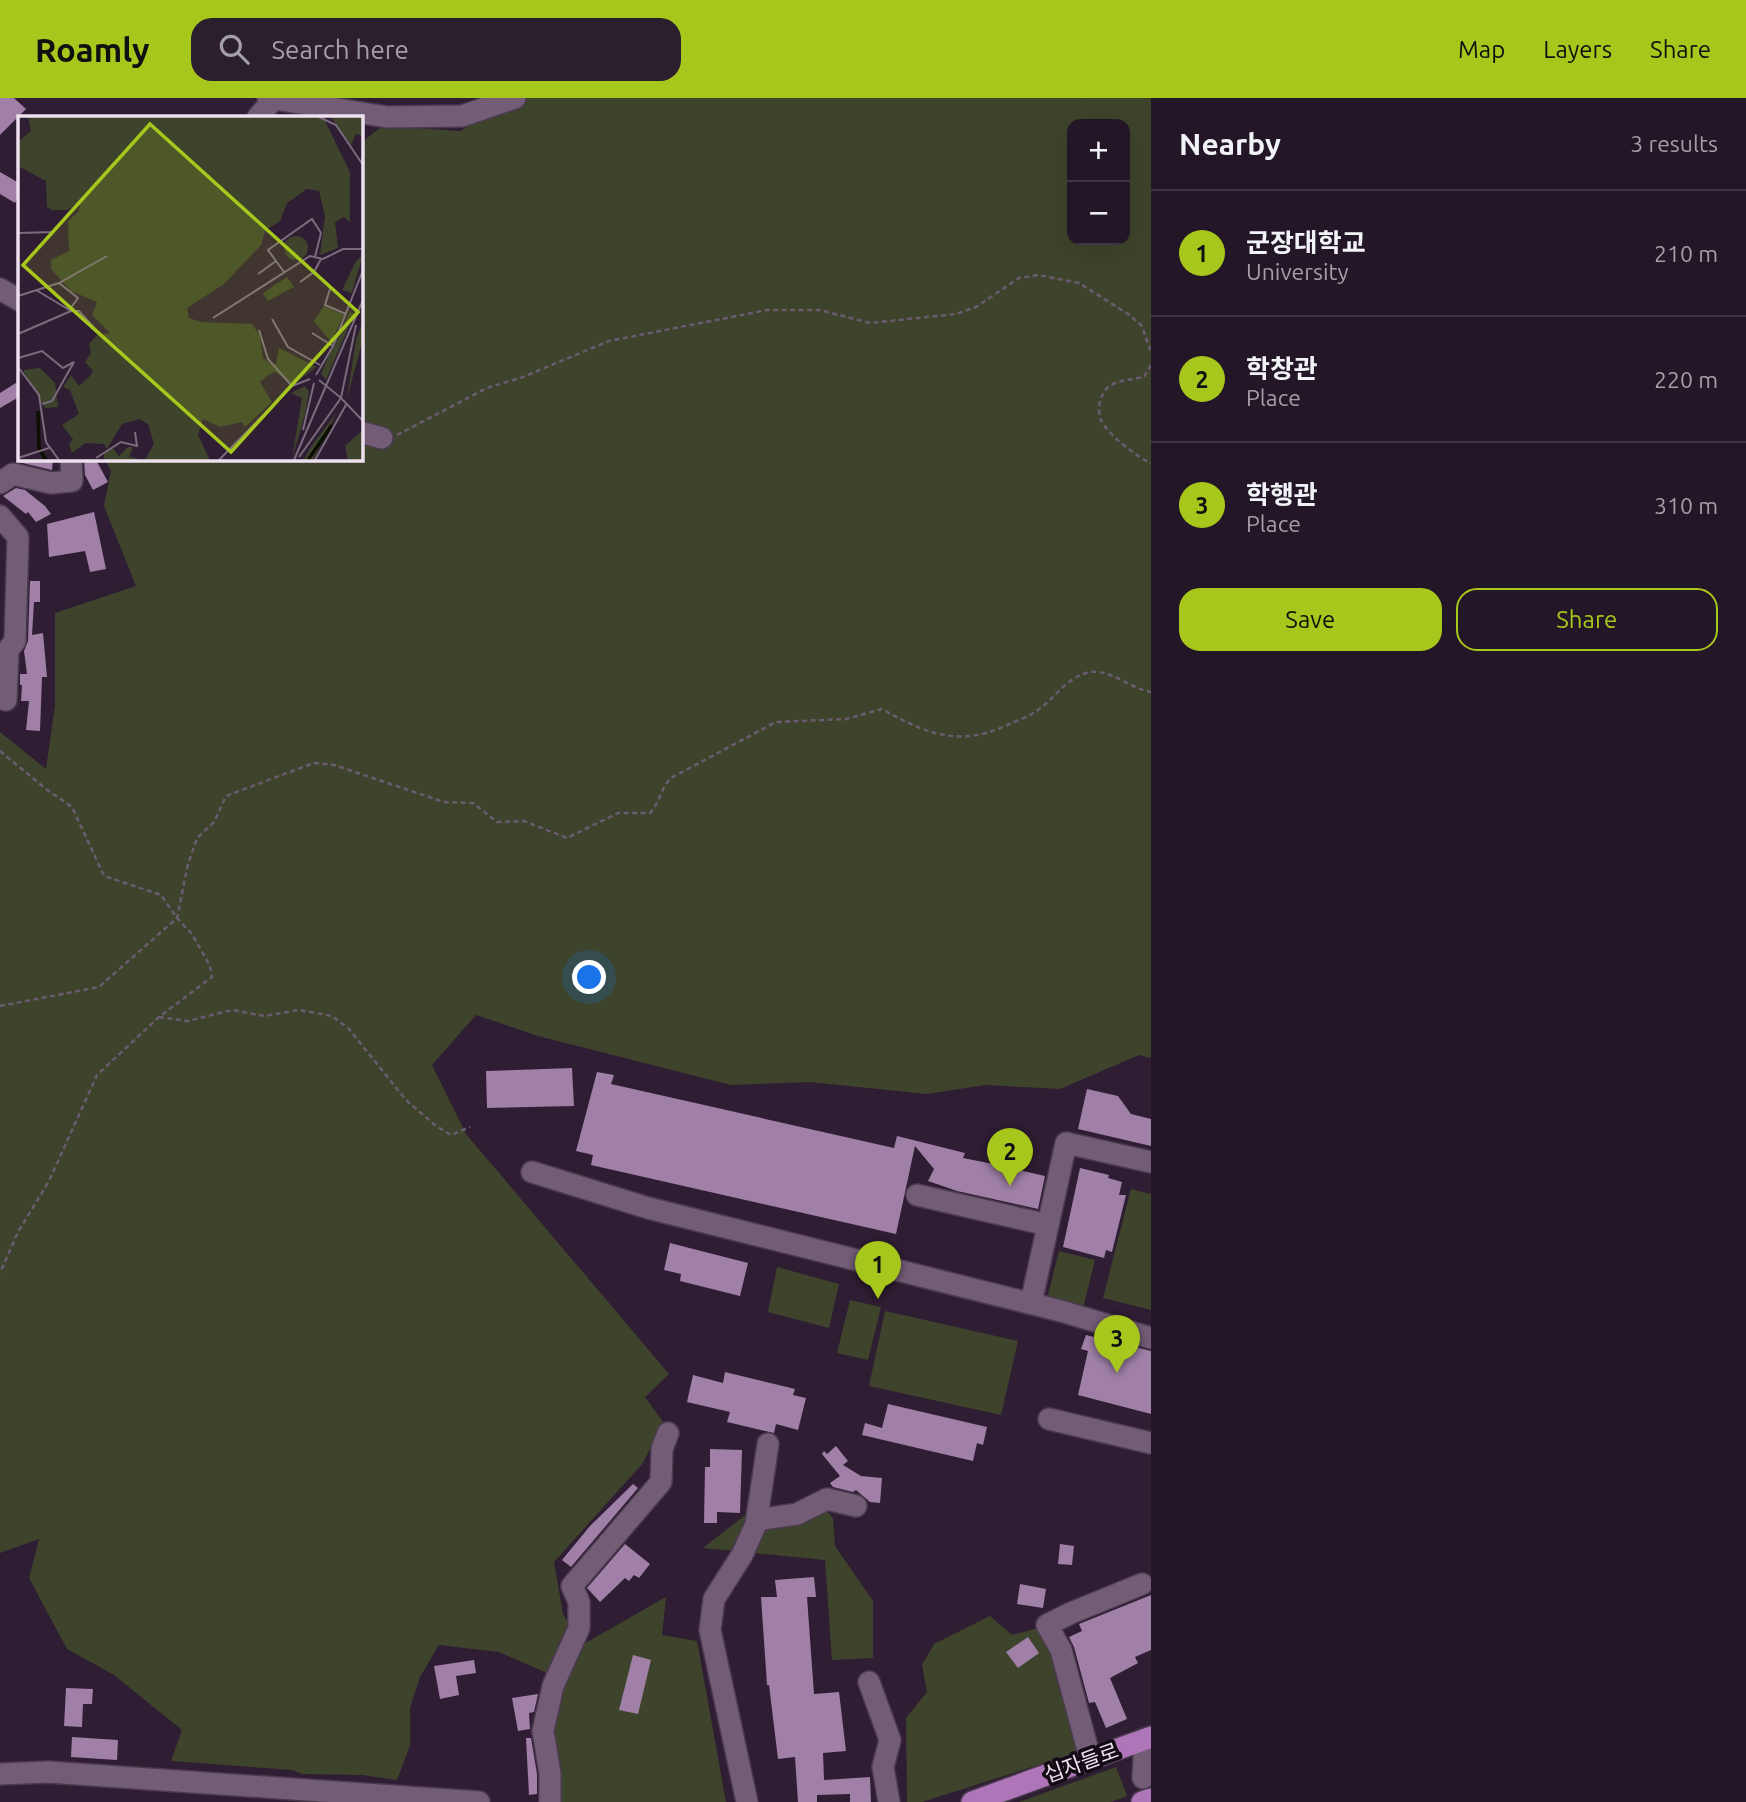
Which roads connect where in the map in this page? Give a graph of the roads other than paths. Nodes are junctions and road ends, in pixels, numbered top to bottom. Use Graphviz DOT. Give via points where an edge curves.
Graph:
graph roads {
  1 [pos="515,98"];
  2 [pos="271,99"];
  3 [pos="259,116"];
  4 [pos="0,289"];
  5 [pos="18,299"];
  6 [pos="362,433"];
  7 [pos="382,439"];
  8 [pos="71,460"];
  9 [pos="0,484"];
  10 [pos="0,516"];
  11 [pos="6,700"];
  12 [pos="1151,1162"];
  13 [pos="532,1172"];
  14 [pos="917,1195"];
  15 [pos="1048,1225"];
  16 [pos="1031,1303"];
  17 [pos="1151,1338"];
  18 [pos="1049,1419"];
  19 [pos="668,1433"];
  20 [pos="1151,1443"];
  21 [pos="768,1444"];
  22 [pos="856,1506"];
  23 [pos="757,1520"];
  24 [pos="1142,1584"];
  25 [pos="869,1682"];
  26 [pos="1148,1738"];
  27 [pos="1090,1758"];
  28 [pos="0,1774"];
  29 [pos="1143,1778"];
  30 [pos="1151,1799"];
  31 [pos="479,1802"];
  32 [pos="551,1802"];
  33 [pos="747,1802"];
  34 [pos="889,1802"];
  35 [pos="972,1802"];
  36 [pos="1142,1802"];
  1 -- 2 [label="street" via="462,116 387,117"];
  2 -- 3 [label="street"];
  4 -- 5 [label="street"];
  6 -- 7 [label="street"];
  8 -- 9 [label="street" via="72,481 51,483 13,474"];
  10 -- 11 [label="street" via="18,537 15,641 8,650"];
  12 -- 15 [label="street" via="1066,1143"];
  13 -- 16 [label="street" via="648,1208"];
  14 -- 15 [label="street"];
  15 -- 16 [label="street"];
  16 -- 17 [label="street"];
  18 -- 20 [label="street"];
  19 -- 32 [label="street" via="662,1449 661,1482 572,1586 579,1602 579,1628 554,1686 543,1731"];
  21 -- 23 [label="street"];
  22 -- 23 [label="street" via="827,1499 797,1514"];
  23 -- 33 [label="street" via="715,1599 710,1630"];
  24 -- 27 [label="street" via="1047,1625 1061,1650"];
  25 -- 34 [label="street" via="890,1740 883,1767"];
  26 -- 27 [label="main road, 십자들로"];
  26 -- 29 [label="street"];
  27 -- 35 [label="main road, 십자들로"];
  28 -- 31 [label="street" via="47,1772"];
  30 -- 36 [label="main road"];
}
